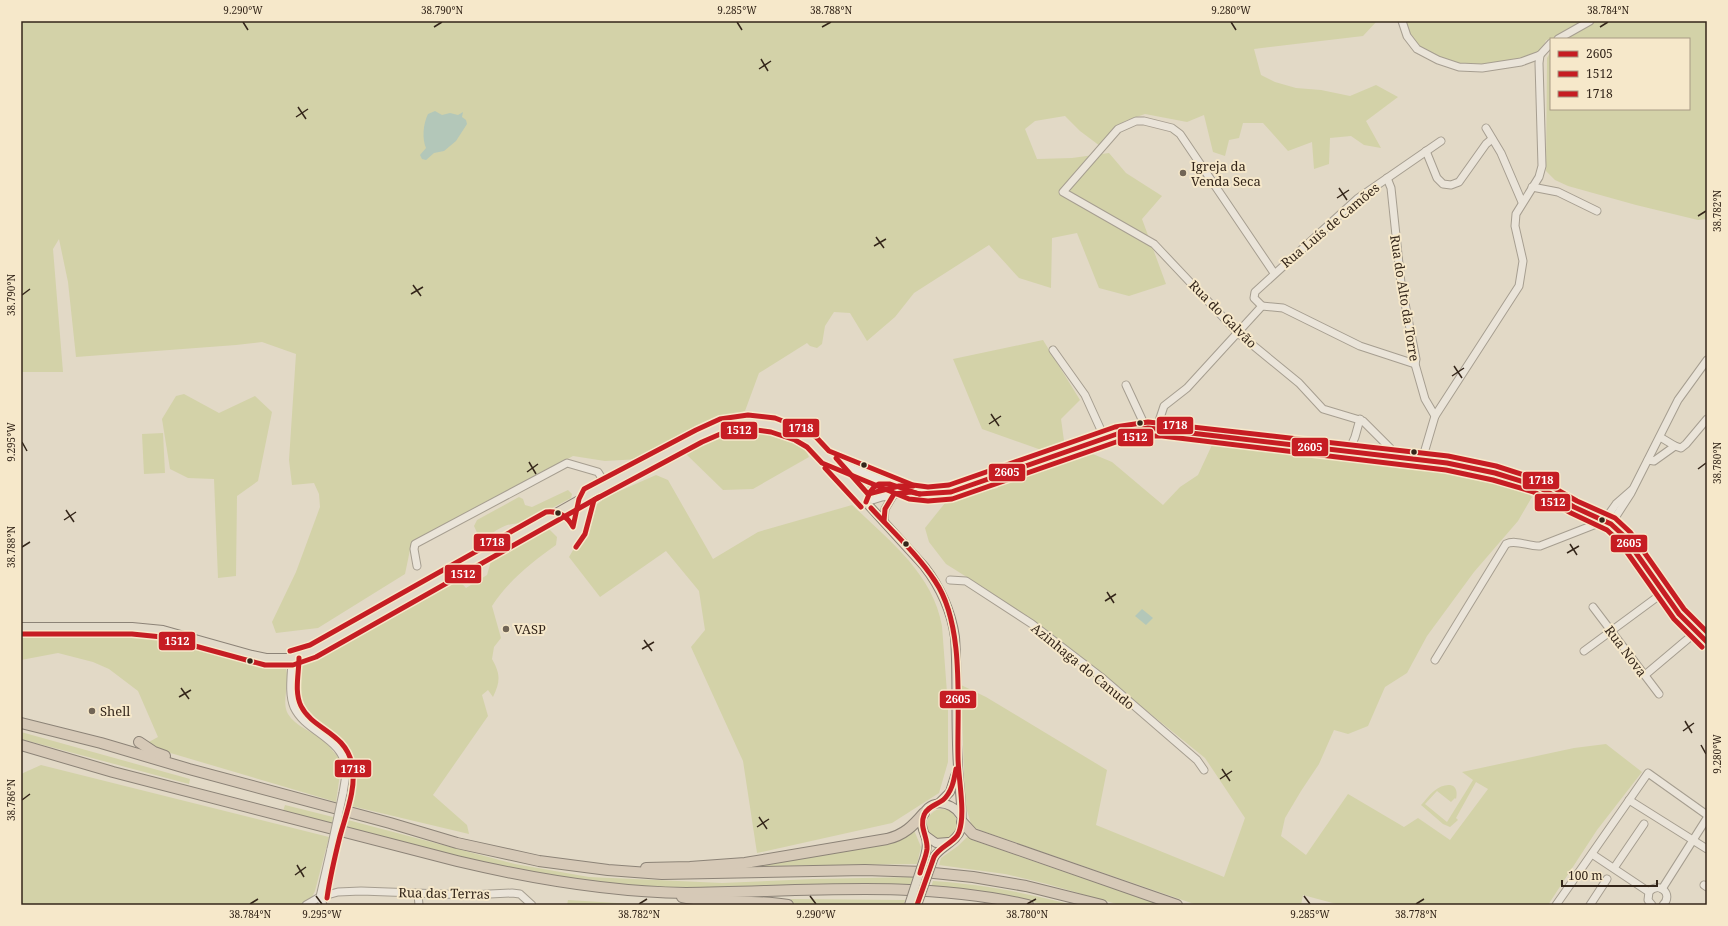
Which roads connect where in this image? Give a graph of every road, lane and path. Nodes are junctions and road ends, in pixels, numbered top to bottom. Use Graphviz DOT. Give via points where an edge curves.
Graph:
graph roads {
  1 [pos="1402,21"];
  2 [pos="1590,21"];
  3 [pos="1560,38"];
  4 [pos="1550,44"];
  5 [pos="1540,55"];
  6 [pos="1486,128"];
  7 [pos="1492,139"];
  8 [pos="1441,141"];
  9 [pos="1426,152"];
  10 [pos="1387,178"];
  11 [pos="1532,187"];
  12 [pos="1522,202"];
  13 [pos="1597,211"];
  14 [pos="1274,273"];
  15 [pos="1262,306"];
  16 [pos="1238,332"];
  17 [pos="1053,350"];
  18 [pos="1707,360"];
  19 [pos="1415,364"];
  20 [pos="1126,385"];
  21 [pos="1435,416"];
  22 [pos="1360,419"];
  23 [pos="1707,419"];
  24 [pos="1157,427"];
  25 [pos="1146,428"];
  26 [pos="1660,437"];
  27 [pos="1105,439"];
  28 [pos="1675,446"];
  29 [pos="1349,451"];
  30 [pos="1393,456"];
  31 [pos="825,457"];
  32 [pos="1422,460"];
  33 [pos="1648,460"];
  34 [pos="887,482"];
  35 [pos="606,485"];
  36 [pos="1632,490"];
  37 [pos="911,492"];
  38 [pos="894,494"];
  39 [pos="866,502"];
  40 [pos="884,521"];
  41 [pos="1604,521"];
  42 [pos="1611,524"];
  43 [pos="417,566"];
  44 [pos="950,580"];
  45 [pos="1664,592"];
  46 [pos="1594,607"];
  47 [pos="21,627"];
  48 [pos="1611,631"];
  49 [pos="1696,632"];
  50 [pos="1707,642"];
  51 [pos="1584,651"];
  52 [pos="292,658"];
  53 [pos="1435,660"];
  54 [pos="1645,675"];
  55 [pos="1659,694"];
  56 [pos="21,723"];
  57 [pos="139,742"];
  58 [pos="21,745"];
  59 [pos="33,757"];
  60 [pos="958,763"];
  61 [pos="189,769"];
  62 [pos="1204,770"];
  63 [pos="113,772"];
  64 [pos="1629,800"];
  65 [pos="939,803"];
  66 [pos="924,813"];
  67 [pos="1707,815"];
  68 [pos="1707,818"];
  69 [pos="961,819"];
  70 [pos="1644,824"];
  71 [pos="925,835"];
  72 [pos="1693,840"];
  73 [pos="949,842"];
  74 [pos="1707,849"];
  75 [pos="1592,854"];
  76 [pos="1614,868"];
  77 [pos="608,870"];
  78 [pos="1607,879"];
  79 [pos="1662,889"];
  80 [pos="654,892"];
  81 [pos="1649,892"];
  82 [pos="418,894"];
  83 [pos="320,897"];
  84 [pos="306,905"];
  85 [pos="323,905"];
  86 [pos="419,905"];
  87 [pos="532,905"];
  88 [pos="788,905"];
  89 [pos="909,905"];
  90 [pos="917,905"];
  91 [pos="1028,905"];
  92 [pos="1102,905"];
  93 [pos="1178,905"];
  94 [pos="1556,905"];
  95 [pos="1590,905"];
  96 [pos="1652,905"];
  97 [pos="1665,905"];
  1 -- 5 [label="street" via="1407,36 1417,49 1459,67 1482,68 1520,62"];
  2 -- 3 [label="street"];
  4 -- 5 [label="street"];
  5 -- 11 [label="street" via="1542,166 1539,177"];
  6 -- 7 [label="street"];
  7 -- 9 [label="street" via="1459,182 1451,185 1443,184 1437,178"];
  7 -- 12 [label="street"];
  8 -- 9 [label="street, Rua Luís de Camões"];
  9 -- 10 [label="street, Rua Luís de Camões"];
  10 -- 14 [label="street, Rua Luís de Camões" via="1357,199"];
  10 -- 19 [label="street, Rua do Alto da Torre" via="1391,188 1400,284"];
  11 -- 12 [label="street"];
  11 -- 13 [label="street" via="1558,192"];
  12 -- 21 [label="street" via="1516,214 1515,226 1523,261 1519,286"];
  14 -- 15 [label="street, Rua Luís de Camões" via="1255,292 1254,298"];
  14 -- 16 [label="street, Rua do Galvão" via="1180,134 1172,128 1144,120 1118,129 1062,192 1154,244"];
  15 -- 16 [label="street"];
  15 -- 19 [label="street" via="1283,308 1360,346"];
  16 -- 22 [label="street, Rua do Galvão" via="1300,383 1323,409"];
  16 -- 24 [label="street" via="1187,388 1164,406"];
  17 -- 27 [label="street" via="1085,396"];
  18 -- 26 [label="street" via="1680,398"];
  19 -- 21 [label="street, Rua do Alto da Torre" via="1425,399"];
  20 -- 25 [label="street"];
  21 -- 32 [label="street"];
  22 -- 29 [label="street"];
  22 -- 30 [label="street, Rua do Galvão" via="1376,432 1390,448"];
  23 -- 28 [label="street" via="1686,444 1681,448"];
  24 -- 25 [label="street"];
  24 -- 29 [label="street" via="1180,432"];
  25 -- 27 [label="street" via="1138,428"];
  26 -- 28 [label="street"];
  26 -- 33 [label="street"];
  27 -- 37 [label="street" via="950,492"];
  28 -- 33 [label="street" via="1654,461"];
  29 -- 30 [label="street"];
  30 -- 32 [label="street"];
  31 -- 34 [label="street"];
  31 -- 35 [label="main road" via="811,442 773,424 748,422 723,425"];
  31 -- 39 [label="main road"];
  32 -- 41 [label="street" via="1495,473 1537,486"];
  33 -- 36 [label="street"];
  34 -- 37 [label="street"];
  34 -- 39 [label="street" via="873,487"];
  35 -- 43 [label="street" via="598,472 567,463 415,544"];
  35 -- 52 [label="main road" via="314,651"];
  36 -- 41 [label="street" via="1616,504"];
  36 -- 42 [label="street"];
  37 -- 38 [label="street"];
  38 -- 39 [label="street"];
  38 -- 40 [label="street" via="885,509"];
  39 -- 40 [label="main road"];
  40 -- 60 [label="main road" via="936,582 949,610 955,637"];
  41 -- 42 [label="street"];
  41 -- 53 [label="street" via="1540,546 1511,542 1506,544"];
  42 -- 45 [label="street" via="1629,542"];
  44 -- 62 [label="street, Azinhaga do Canudo" via="966,582 1032,624 1101,678 1196,760"];
  45 -- 48 [label="street"];
  45 -- 49 [label="street" via="1679,614"];
  46 -- 48 [label="street, Rua Nova"];
  47 -- 52 [label="main road" via="132,627 163,630 252,655"];
  48 -- 51 [label="street"];
  48 -- 54 [label="street, Rua Nova"];
  49 -- 50 [label="street"];
  49 -- 54 [label="street"];
  52 -- 83 [label="street, bridge" via="291,699 294,707 301,719 341,752 346,772"];
  54 -- 55 [label="street, Rua Nova"];
  56 -- 61 [label="highway"];
  57 -- 61 [label="highway" via="154,752 178,760"];
  58 -- 63 [label="highway"];
  59 -- 63 [label="highway" via="53,758"];
  60 -- 65 [label="main road" via="950,792"];
  60 -- 69 [label="main road"];
  61 -- 77 [label="highway" via="457,843 539,861"];
  63 -- 80 [label="highway" via="514,875 592,887"];
  64 -- 67 [label="street" via="1648,773"];
  64 -- 72 [label="street"];
  64 -- 75 [label="street"];
  65 -- 66 [label="main road"];
  65 -- 69 [label="main road" via="952,806"];
  66 -- 71 [label="main road" via="921,824"];
  66 -- 77 [label="highway" via="904,833 887,839 745,863"];
  68 -- 72 [label="street"];
  69 -- 73 [label="main road" via="959,834"];
  69 -- 93 [label="highway" via="973,834"];
  70 -- 76 [label="street"];
  71 -- 73 [label="main road" via="936,843"];
  71 -- 89 [label="main road, bridge" via="927,849"];
  72 -- 74 [label="street"];
  72 -- 79 [label="street"];
  73 -- 90 [label="main road, bridge" via="938,850 934,857"];
  75 -- 76 [label="street"];
  75 -- 94 [label="street"];
  76 -- 81 [label="street"];
  77 -- 92 [label="highway" via="702,875 865,870 924,872 1026,886"];
  78 -- 95 [label="street"];
  79 -- 81 [label="street" via="1655,888"];
  79 -- 97 [label="street" via="1667,896"];
  80 -- 88 [label="highway" via="695,900"];
  80 -- 91 [label="highway" via="888,889 962,894"];
  81 -- 96 [label="street" via="1648,900"];
  82 -- 83 [label="street, Rua das Terras" via="361,891 338,892"];
  82 -- 86 [label="street"];
  82 -- 87 [label="street, Rua das Terras" via="512,893 520,894"];
  83 -- 84 [label="street, Rua das Terras"];
  83 -- 85 [label="street"];
}
